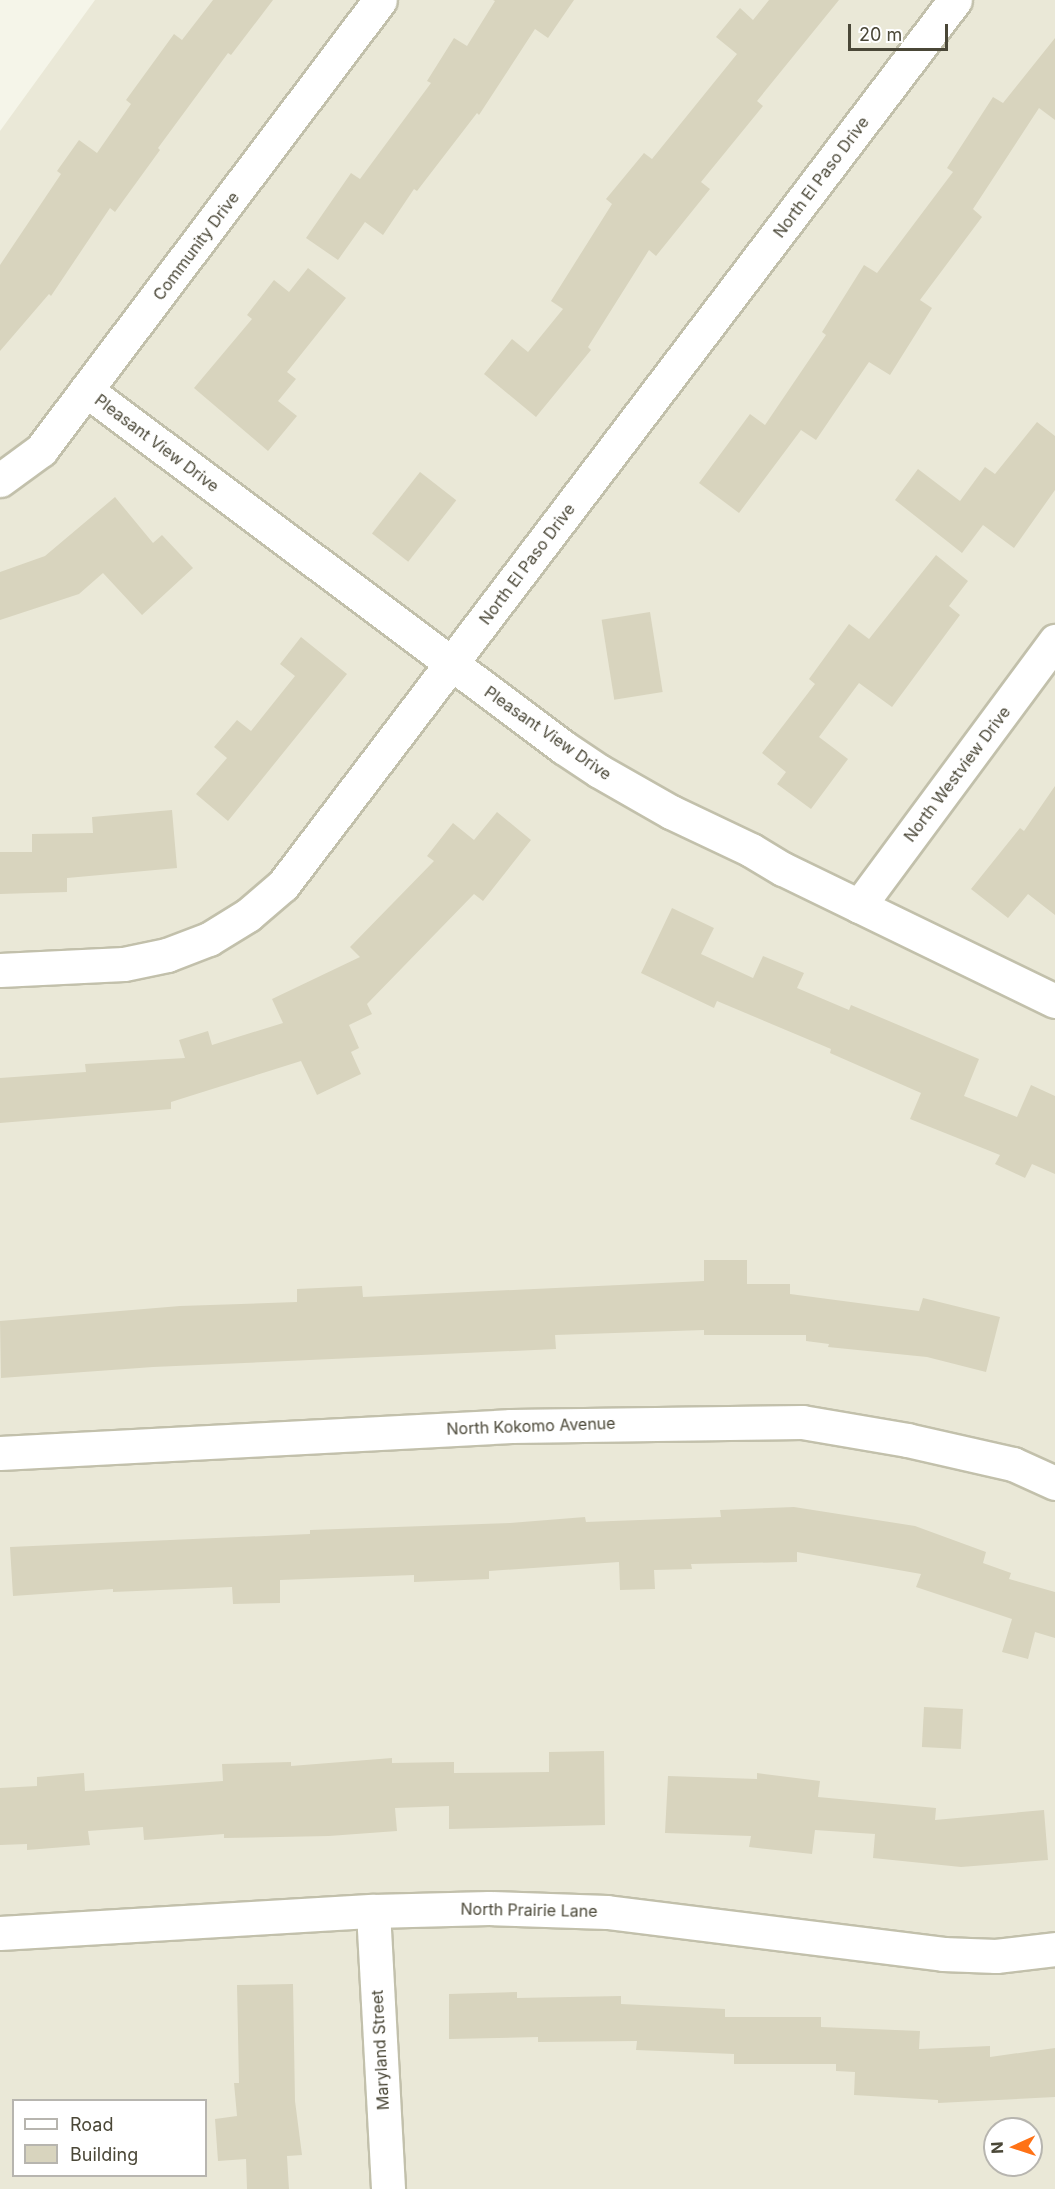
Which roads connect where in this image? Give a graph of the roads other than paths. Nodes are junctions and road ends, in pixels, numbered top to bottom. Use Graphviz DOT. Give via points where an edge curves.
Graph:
graph roads {
  1 [pos="380,0"];
  2 [pos="955,0"];
  3 [pos="86,390"];
  4 [pos="0,480"];
  5 [pos="1055,641"];
  6 [pos="452,664"];
  7 [pos="859,906"];
  8 [pos="0,970"];
  9 [pos="1055,1001"];
  10 [pos="0,1453"];
  11 [pos="1055,1483"];
  12 [pos="373,1911"];
  13 [pos="0,1933"];
  14 [pos="1055,1949"];
  15 [pos="388,2189"];
  1 -- 3 [label="street, Community Drive"];
  2 -- 6 [label="street, North El Paso Drive"];
  3 -- 4 [label="street, Community Drive" via="41,450"];
  3 -- 6 [label="street, Pleasant View Drive"];
  5 -- 7 [label="street, North Westview Drive"];
  6 -- 7 [label="street, Pleasant View Drive" via="599,771 671,812"];
  6 -- 8 [label="street, North El Paso Drive" via="283,885 248,915 209,939 167,955 124,964"];
  7 -- 9 [label="street, Pleasant View Drive"];
  10 -- 11 [label="street, North Kokomo Avenue" via="511,1426 802,1422 1013,1464"];
  12 -- 13 [label="street, North Prairie Lane"];
  12 -- 14 [label="street, North Prairie Lane" via="489,1908 607,1912 943,1954 996,1956"];
  12 -- 15 [label="street, Maryland Street"];
}
